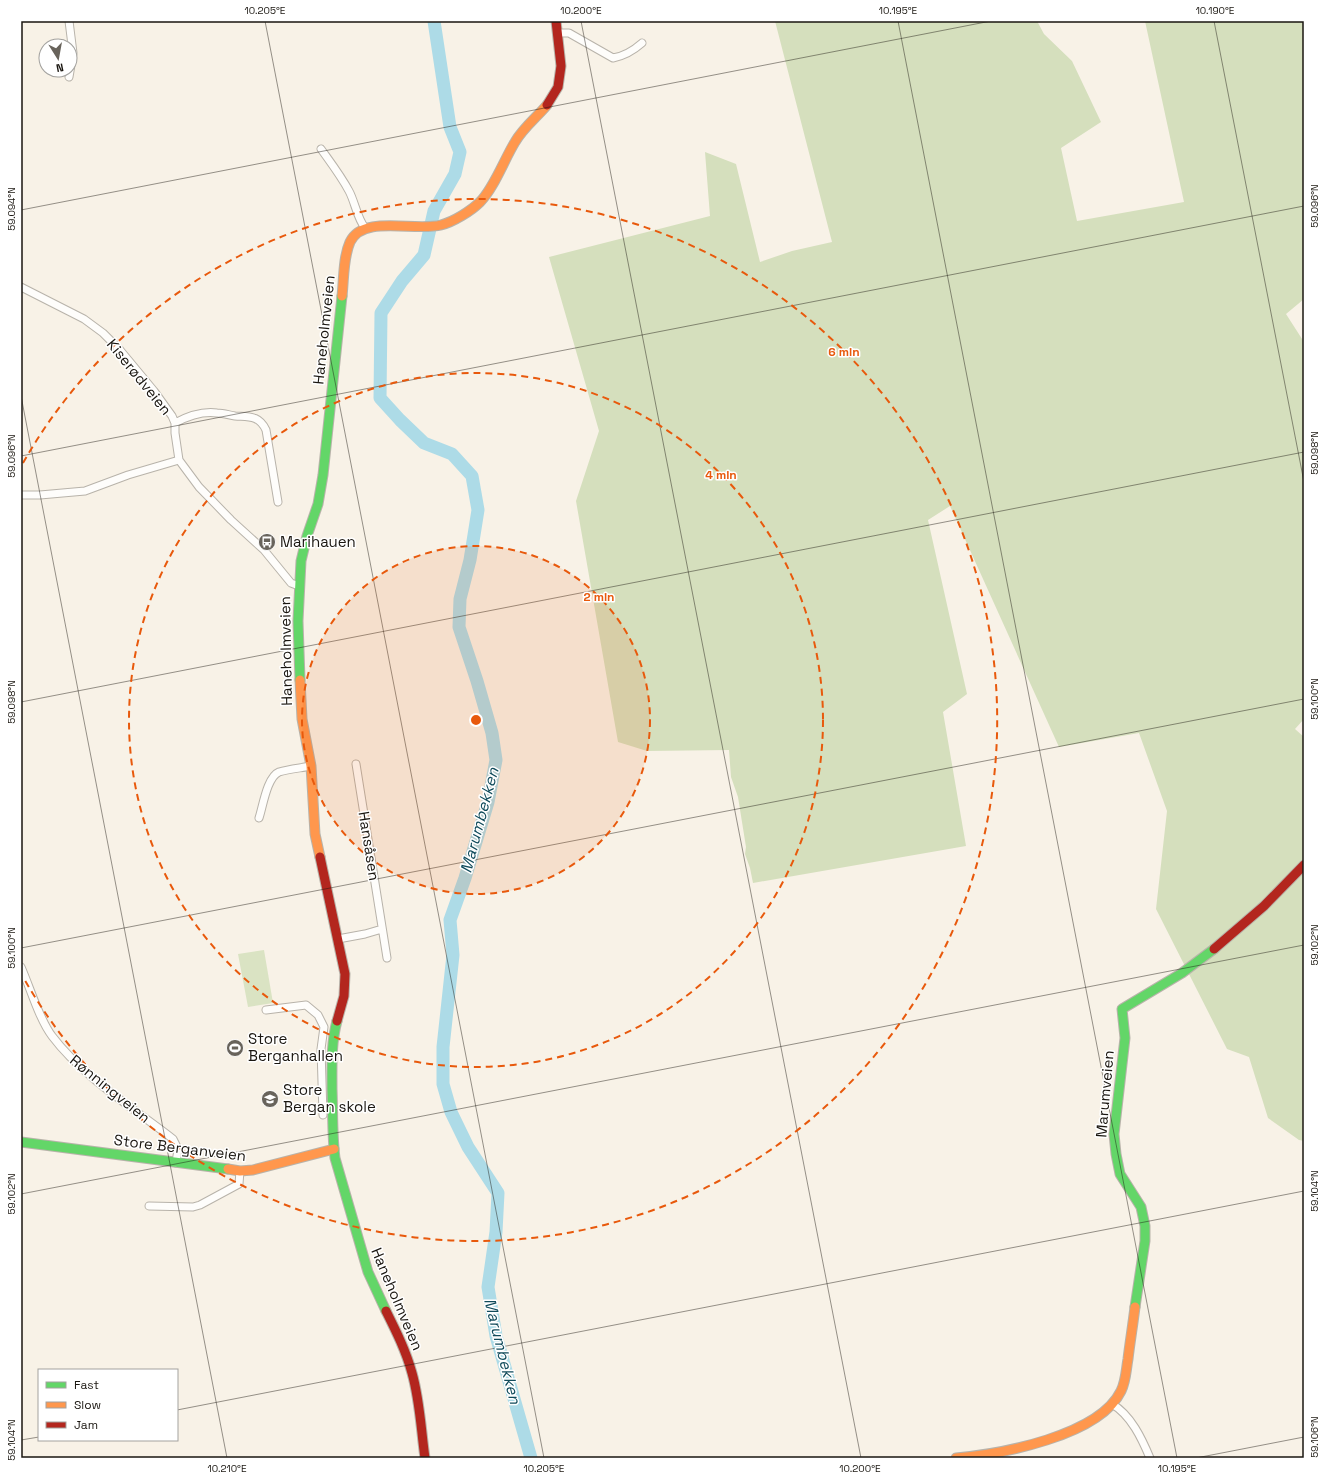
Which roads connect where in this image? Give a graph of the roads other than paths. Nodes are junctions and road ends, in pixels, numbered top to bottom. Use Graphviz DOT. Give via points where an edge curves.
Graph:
graph roads {
  1 [pos="69,21"];
  2 [pos="556,21"];
  3 [pos="557,33"];
  4 [pos="71,38"];
  5 [pos="642,43"];
  6 [pos="321,149"];
  7 [pos="365,228"];
  8 [pos="21,288"];
  9 [pos="175,423"];
  10 [pos="179,460"];
  11 [pos="21,495"];
  12 [pos="278,502"];
  13 [pos="299,586"];
  14 [pos="356,764"];
  15 [pos="311,766"];
  16 [pos="260,818"];
  17 [pos="1304,865"];
  18 [pos="382,929"];
  19 [pos="338,939"];
  20 [pos="387,958"];
  21 [pos="21,967"];
  22 [pos="266,1010"];
  23 [pos="329,1035"];
  24 [pos="328,1106"];
  25 [pos="323,1115"];
  26 [pos="21,1142"];
  27 [pos="334,1149"];
  28 [pos="176,1163"];
  29 [pos="240,1171"];
  30 [pos="149,1206"];
  31 [pos="1112,1404"];
  32 [pos="425,1458"];
  33 [pos="956,1458"];
  34 [pos="1150,1458"];
  1 -- 4 [label="street"];
  2 -- 3 [label="main road"];
  3 -- 5 [label="street" via="569,33 613,58 632,51"];
  3 -- 7 [label="main road" via="561,72 558,88 516,140 480,202 458,218 429,227"];
  6 -- 7 [label="street" via="346,185"];
  7 -- 13 [label="main road, Haneholmveien" via="353,237 347,252 323,476 318,504 303,551"];
  8 -- 9 [label="street, Kiserødveien" via="84,319 102,333 120,350 154,391"];
  9 -- 10 [label="street, Kiserødveien"];
  9 -- 12 [label="street" via="195,414 215,412 251,417 261,422 266,430"];
  10 -- 11 [label="street" via="85,491"];
  10 -- 13 [label="street, Kiserødveien" via="199,487 264,550 291,582"];
  13 -- 15 [label="main road, Haneholmveien" via="298,638 302,720"];
  14 -- 18 [label="street, Hansåsen"];
  15 -- 16 [label="street" via="279,772 274,776"];
  15 -- 19 [label="main road, Haneholmveien" via="316,840"];
  17 -- 31 [label="main road, Marumveien" via="1244,925 1190,967 1122,1009 1124,1038 1114,1134 1115,1150 1120,1172 1140,1203 1146,1222 1124,1385"];
  18 -- 19 [label="street"];
  18 -- 20 [label="street, Hansåsen"];
  19 -- 23 [label="main road, Haneholmveien" via="346,982 344,996"];
  21 -- 28 [label="street, Rønningveien" via="51,1036 69,1057 96,1080 172,1138 178,1149"];
  22 -- 23 [label="street, Haneholmveien" via="306,1005 318,1015"];
  23 -- 24 [label="main road, Haneholmveien" via="331,1064"];
  24 -- 25 [label="street, Haneholmveien"];
  24 -- 27 [label="main road, Haneholmveien"];
  26 -- 28 [label="main road, Store Berganveien"];
  27 -- 29 [label="main road, Store Berganveien"];
  27 -- 32 [label="main road, Haneholmveien" via="368,1272 402,1344 412,1372"];
  28 -- 29 [label="main road, Store Berganveien"];
  29 -- 30 [label="street" via="238,1184 200,1205"];
  31 -- 33 [label="main road, Marumveien" via="1076,1428 1027,1446 981,1456"];
  31 -- 34 [label="street" via="1119,1408 1136,1430"];
}
